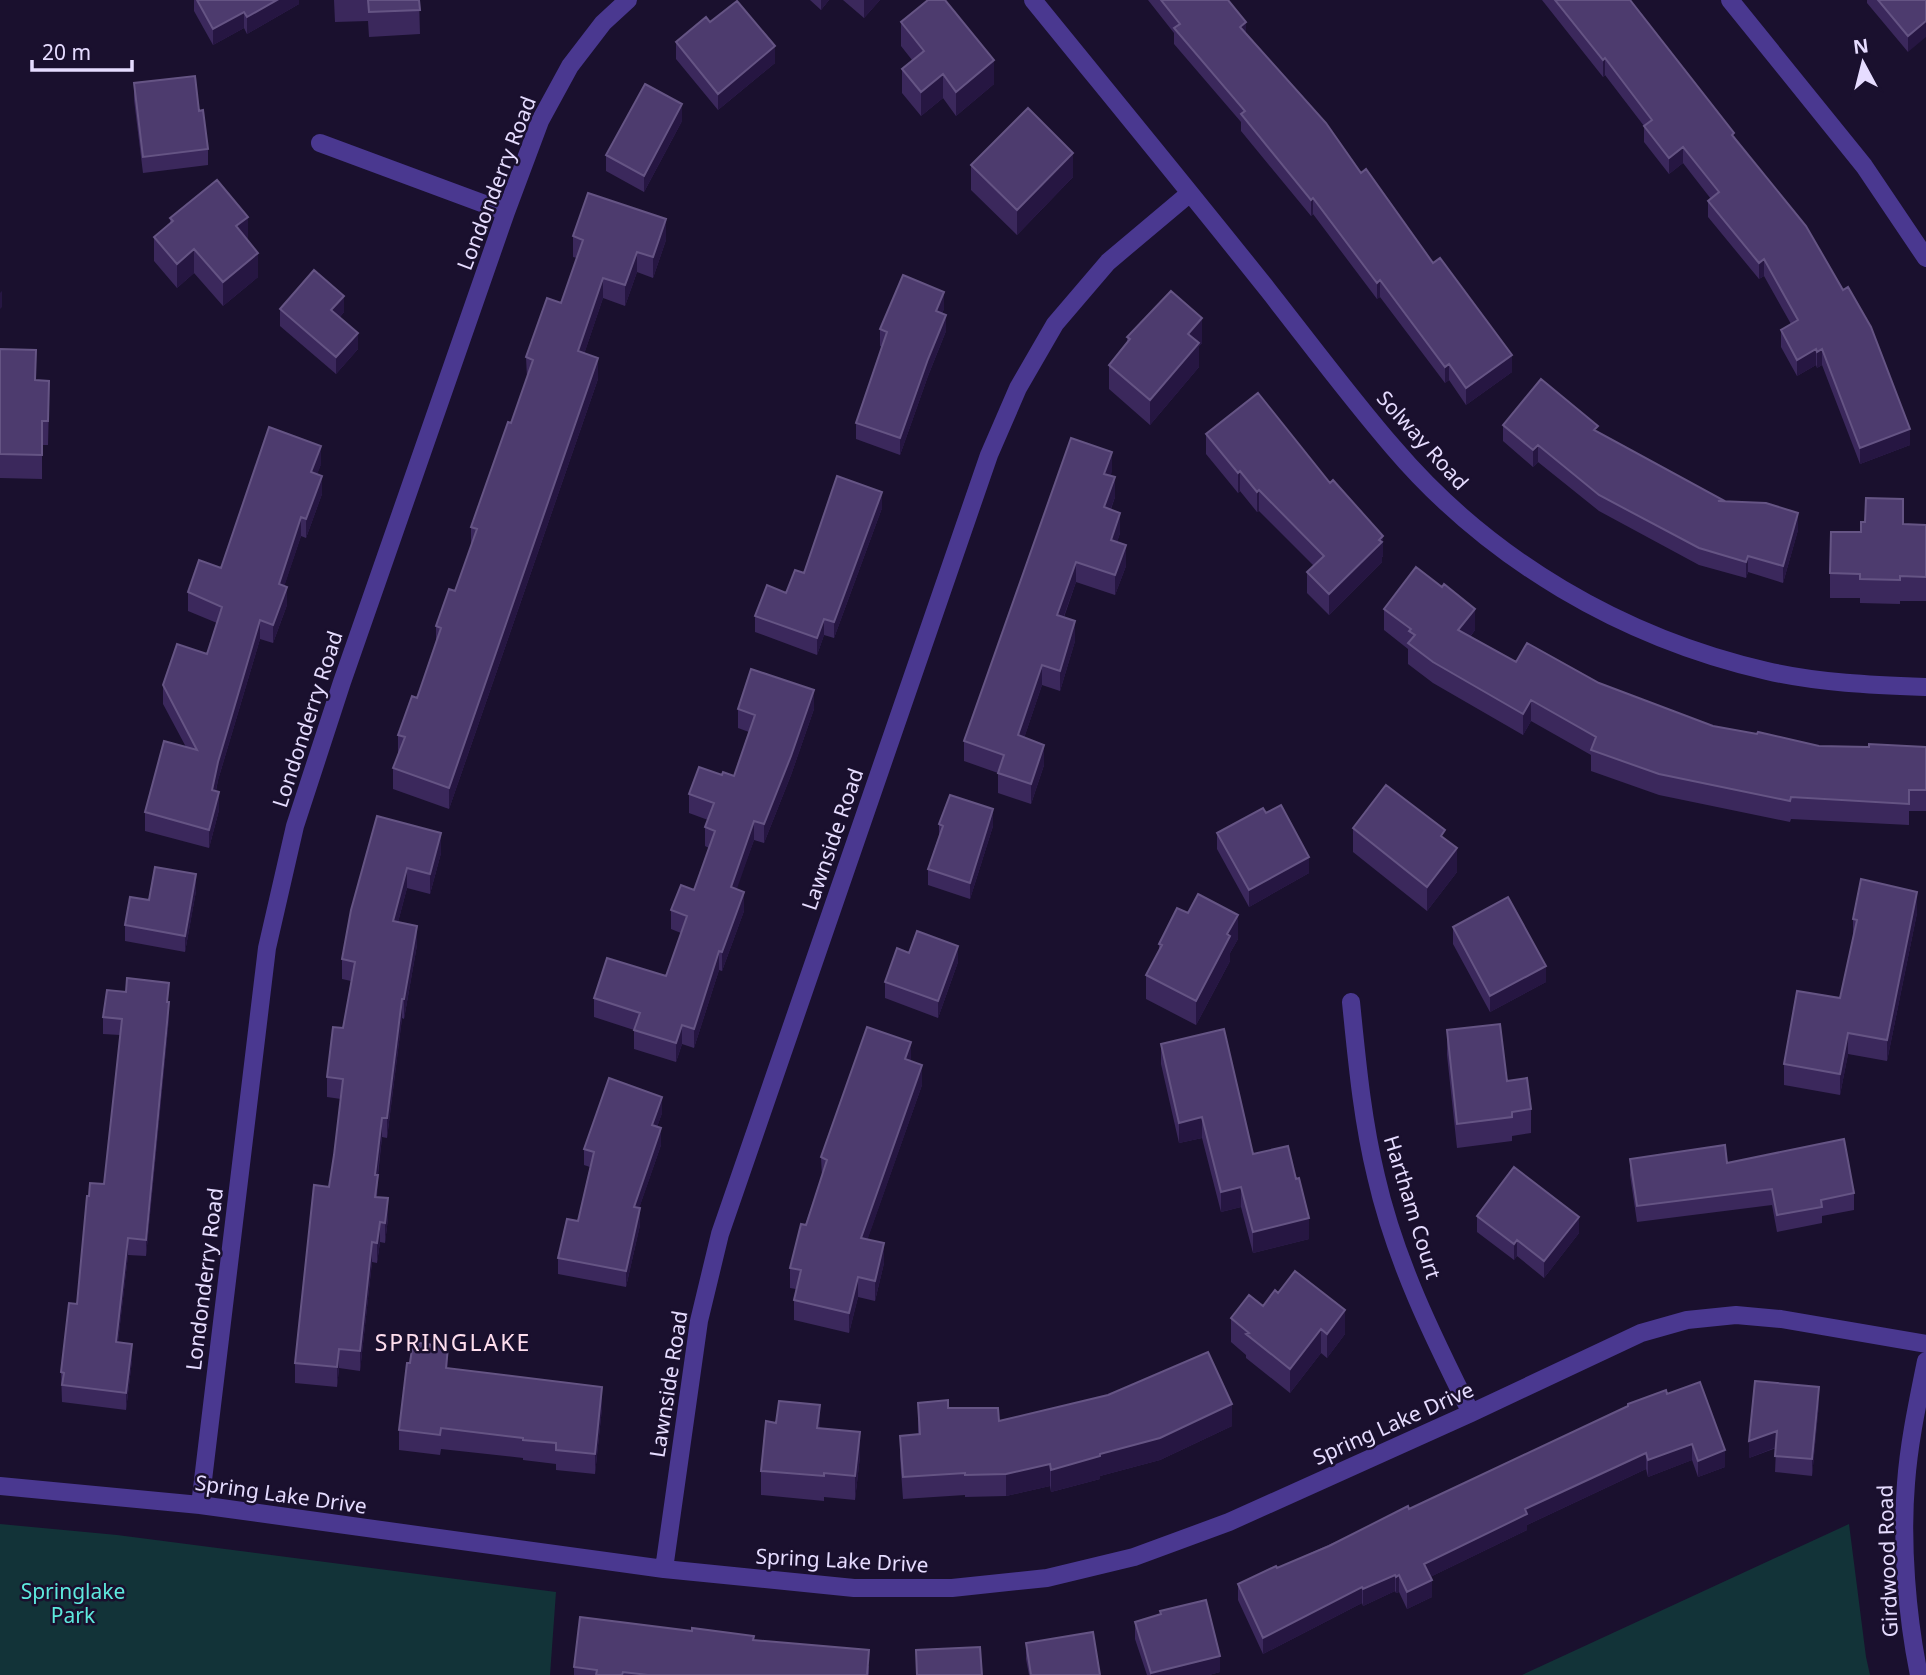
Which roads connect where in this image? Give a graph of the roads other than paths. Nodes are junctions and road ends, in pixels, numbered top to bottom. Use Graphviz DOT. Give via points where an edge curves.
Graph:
graph roads {
  1 [pos="628,0"];
  2 [pos="1033,0"];
  3 [pos="1730,0"];
  4 [pos="320,143"];
  5 [pos="1190,192"];
  6 [pos="506,212"];
  7 [pos="1926,258"];
  8 [pos="1926,687"];
  9 [pos="1351,1002"];
  10 [pos="1926,1344"];
  11 [pos="1926,1361"];
  12 [pos="1471,1413"];
  13 [pos="0,1486"];
  14 [pos="200,1505"];
  15 [pos="664,1569"];
  16 [pos="1919,1675"];
  1 -- 6 [label="street, Londonderry Road" via="603,23 570,66 540,121"];
  2 -- 5 [label="street, Solway Road"];
  3 -- 7 [label="street" via="1864,166"];
  4 -- 6 [label="street"];
  5 -- 8 [label="street, Solway Road" via="1394,449 1449,504 1523,565 1598,610 1681,646 1769,672 1856,684"];
  5 -- 15 [label="street, Lawnside Road" via="1108,261 1055,324 1018,388 989,455 720,1234 699,1321"];
  6 -- 14 [label="street, Londonderry Road" via="295,826 267,948"];
  9 -- 12 [label="street, Hartham Court" via="1361,1104 1376,1178 1400,1258"];
  10 -- 12 [label="street, Spring Lake Drive" via="1781,1319 1735,1315 1687,1320 1641,1332"];
  11 -- 16 [label="street, Girdwood Road" via="1906,1483 1906,1565"];
  12 -- 15 [label="street, Spring Lake Drive" via="1229,1522 1134,1557 1047,1578 952,1588 854,1588"];
  13 -- 14 [label="street, Spring Lake Drive"];
  14 -- 15 [label="street, Spring Lake Drive"];
}
